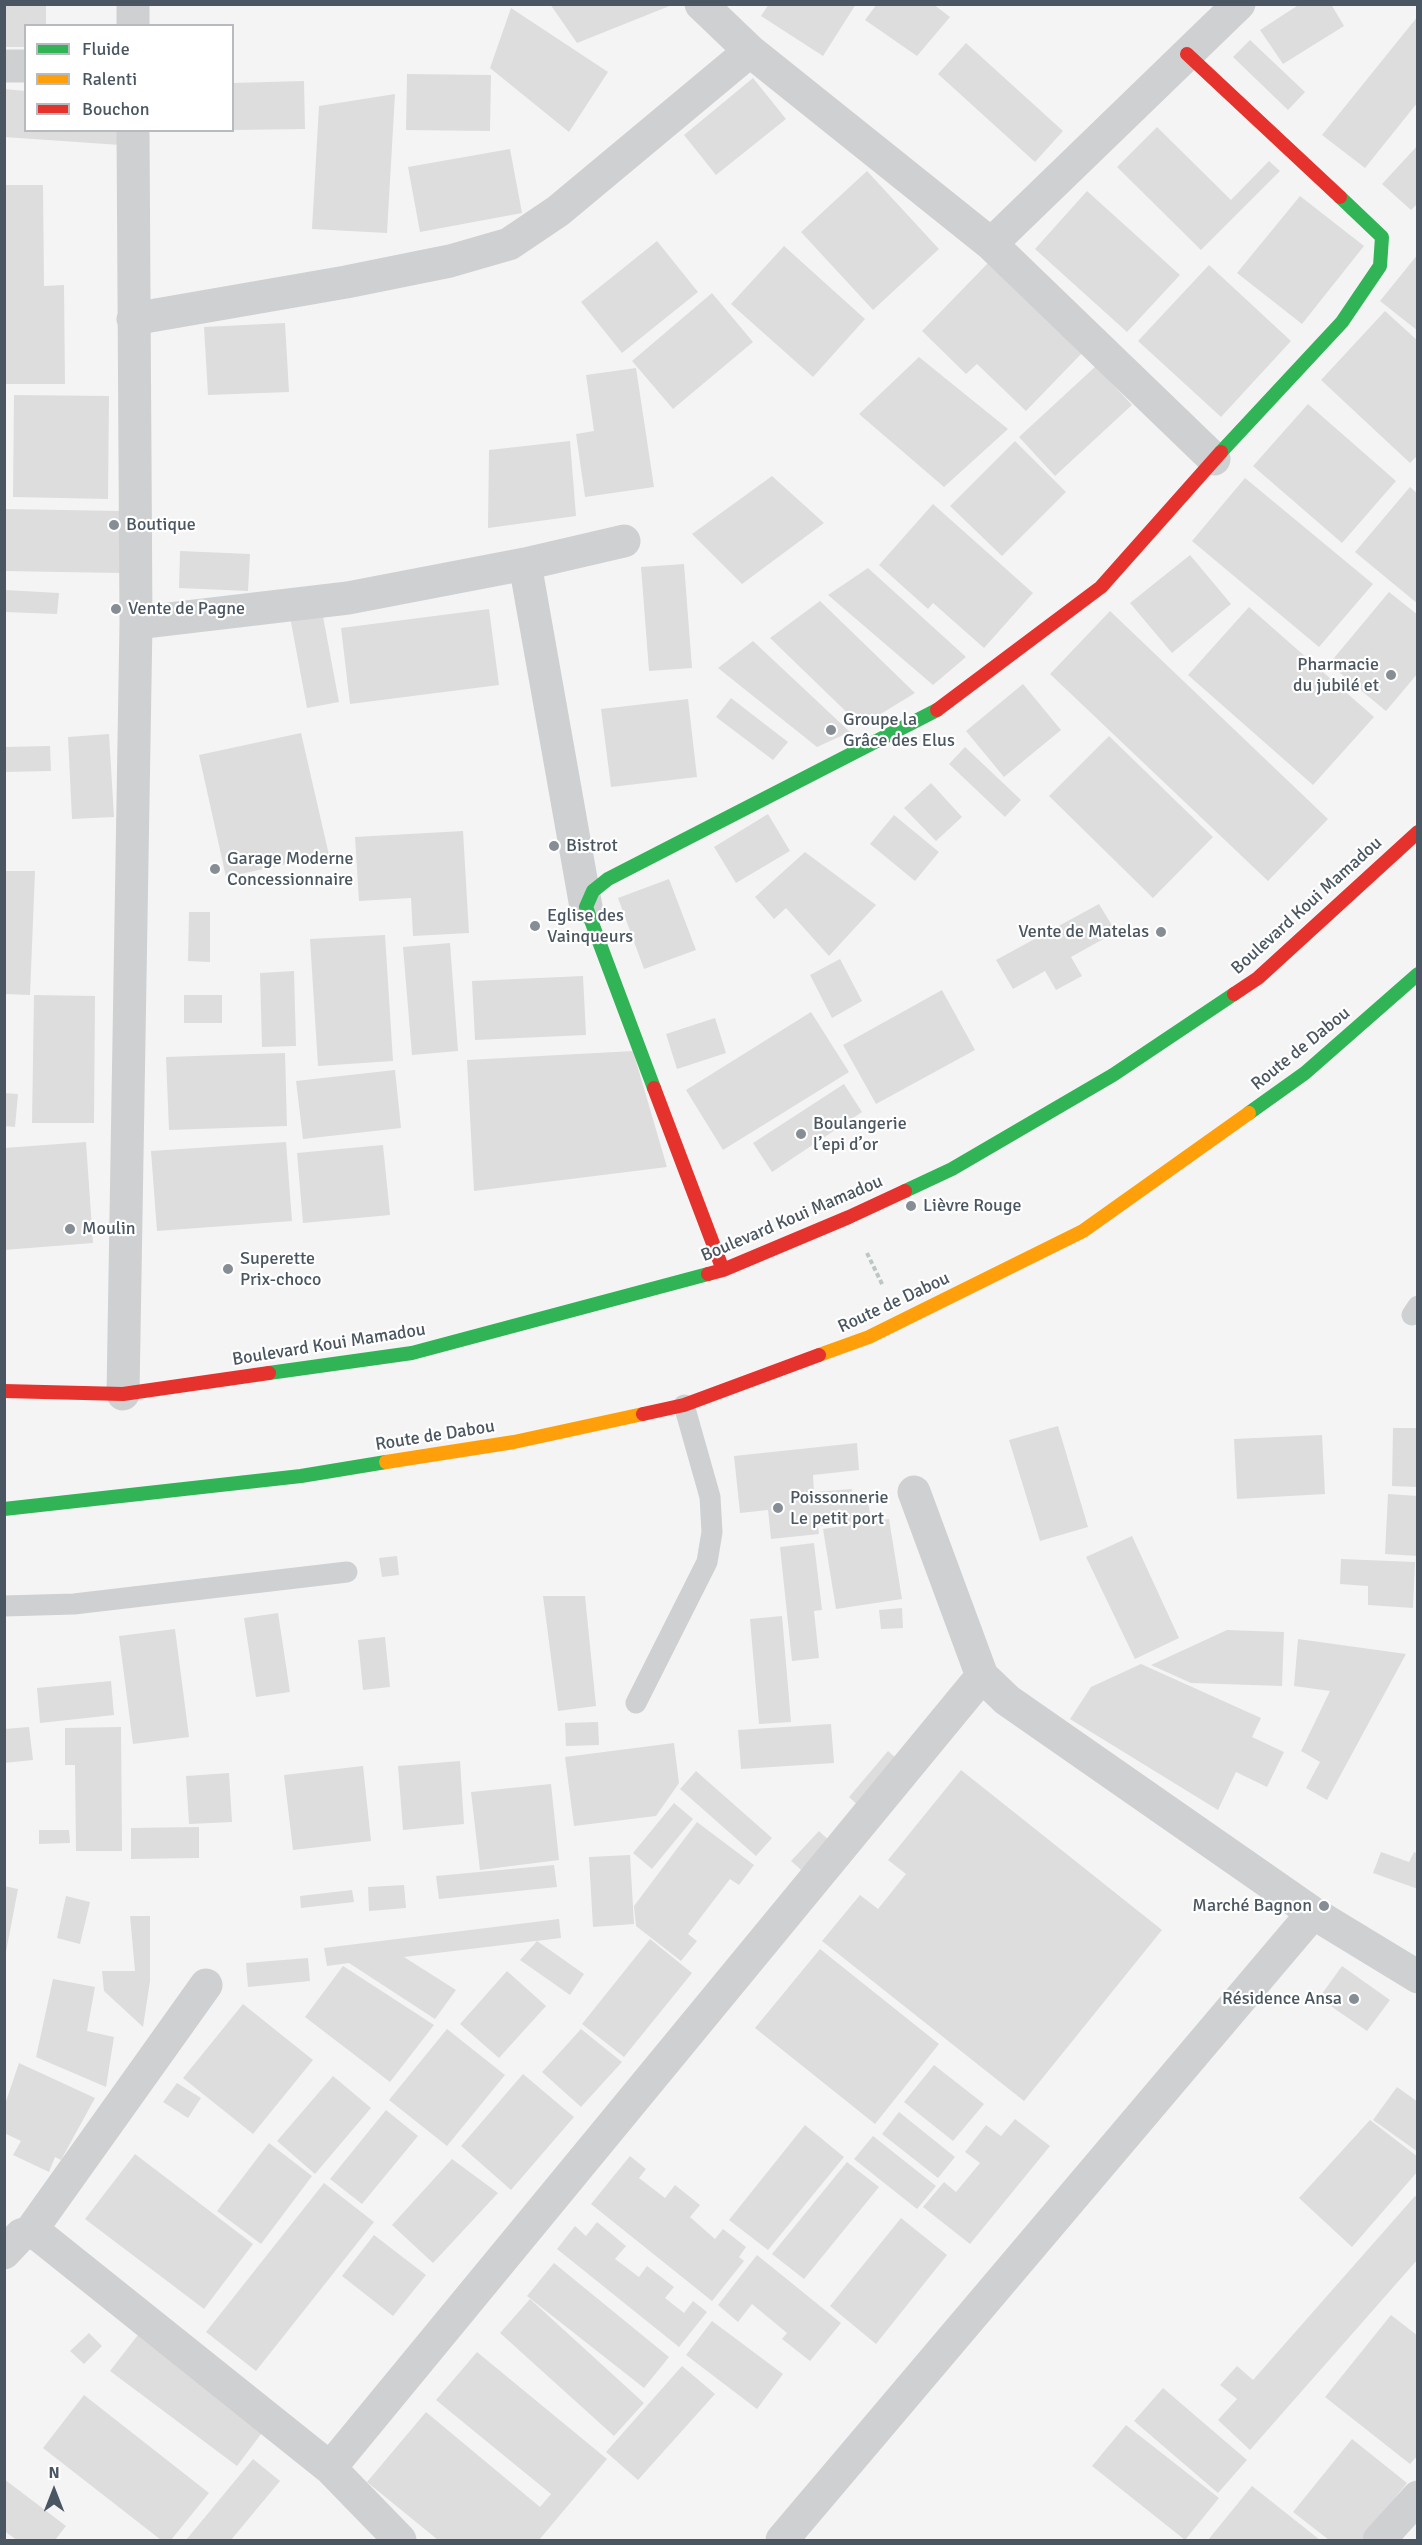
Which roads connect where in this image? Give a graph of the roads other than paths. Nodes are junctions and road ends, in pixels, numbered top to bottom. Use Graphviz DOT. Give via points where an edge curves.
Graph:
graph roads {
  1 [pos="133,4"];
  2 [pos="701,4"];
  3 [pos="1239,4"];
  4 [pos="133,24"];
  5 [pos="750,51"];
  6 [pos="1188,54"];
  7 [pos="4,66"];
  8 [pos="24,66"];
  9 [pos="134,132"];
  10 [pos="991,244"];
  11 [pos="134,319"];
  12 [pos="1214,459"];
  13 [pos="624,541"];
  14 [pos="525,564"];
  15 [pos="136,623"];
  16 [pos="1418,832"];
  17 [pos="586,907"];
  18 [pos="1418,974"];
  19 [pos="723,1270"];
  20 [pos="4,1391"];
  21 [pos="123,1394"];
  22 [pos="684,1405"];
  23 [pos="914,1492"];
  24 [pos="4,1509"];
  25 [pos="347,1572"];
  26 [pos="4,1606"];
  27 [pos="982,1676"];
  28 [pos="636,1702"];
  29 [pos="1313,1913"];
  30 [pos="1418,1977"];
  31 [pos="206,1985"];
  32 [pos="30,2232"];
  33 [pos="4,2253"];
  34 [pos="330,2468"];
  35 [pos="1418,2497"];
  36 [pos="400,2541"];
  37 [pos="782,2541"];
  38 [pos="1379,2541"];
  1 -- 4 [label="street"];
  2 -- 5 [label="street"];
  3 -- 6 [label="street"];
  5 -- 10 [label="street"];
  5 -- 11 [label="street" via="558,211 509,244 450,261 346,282"];
  6 -- 10 [label="street"];
  6 -- 12 [label="main road" via="1382,237 1380,266 1342,322"];
  7 -- 8 [label="street"];
  9 -- 11 [label="street"];
  10 -- 12 [label="street"];
  11 -- 15 [label="street"];
  12 -- 17 [label="main road" via="1101,587 945,706 608,879 593,891"];
  13 -- 14 [label="street"];
  14 -- 15 [label="street" via="348,598"];
  14 -- 17 [label="street"];
  15 -- 21 [label="street"];
  16 -- 19 [label="main road, Boulevard Koui Mamadou" via="1248,985 1113,1075 952,1169"];
  17 -- 19 [label="main road"];
  18 -- 22 [label="main road, Route de Dabou" via="1305,1073 1083,1231 869,1337"];
  19 -- 21 [label="main road, Boulevard Koui Mamadou" via="412,1353"];
  20 -- 21 [label="main road, Boulevard Koui Mamadou"];
  22 -- 24 [label="main road, Route de Dabou" via="514,1442 301,1476"];
  22 -- 28 [label="lane" via="710,1497 712,1532 707,1562"];
  23 -- 27 [label="street"];
  25 -- 26 [label="lane" via="74,1604"];
  27 -- 29 [label="street" via="1007,1700"];
  27 -- 34 [label="street"];
  29 -- 30 [label="street"];
  29 -- 37 [label="street"];
  31 -- 32 [label="street"];
  32 -- 33 [label="street" via="21,2235"];
  32 -- 34 [label="street" via="40,2236"];
  34 -- 36 [label="street"];
  35 -- 38 [label="street"];
}
